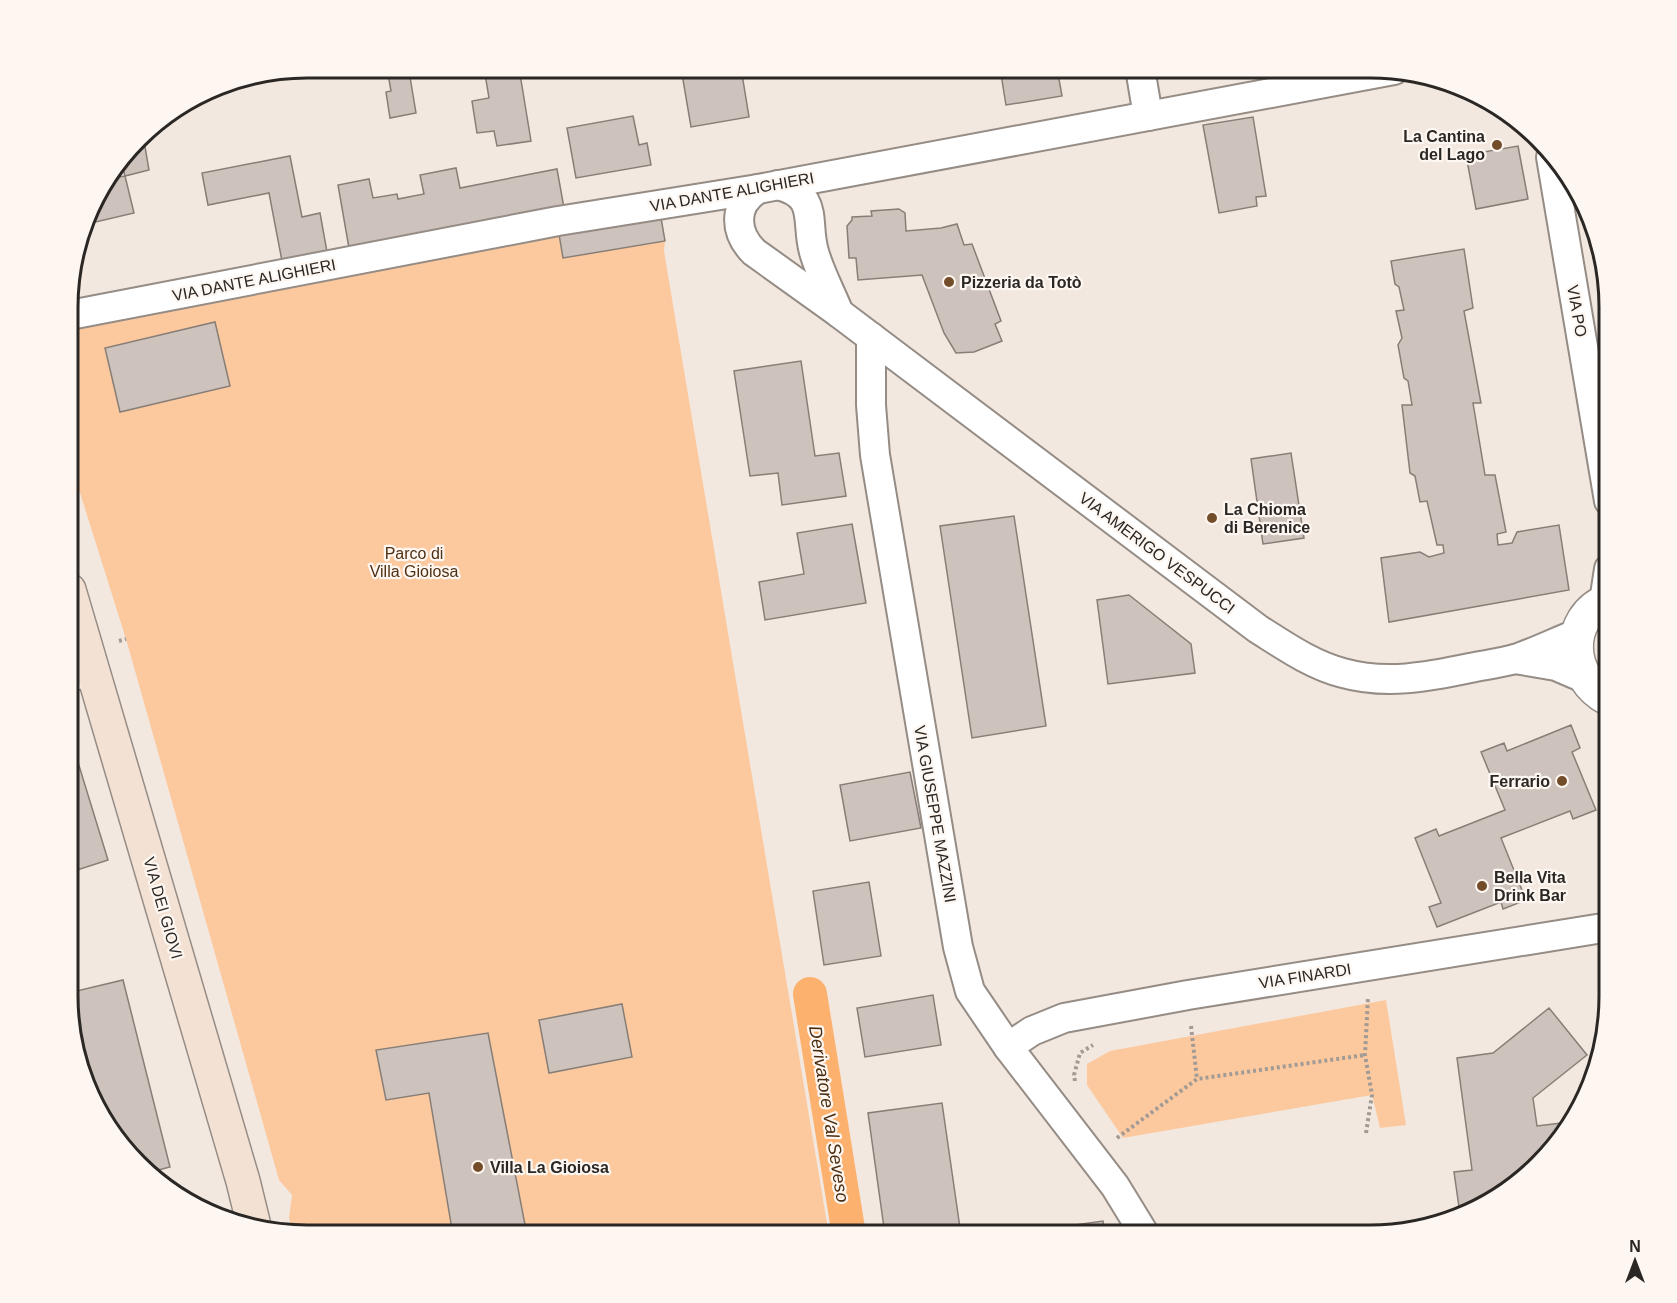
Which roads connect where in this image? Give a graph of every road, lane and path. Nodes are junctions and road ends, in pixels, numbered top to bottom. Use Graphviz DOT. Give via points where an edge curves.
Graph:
graph roads {
  1 [pos="1142,78"];
  2 [pos="1351,78"];
  3 [pos="1148,116"];
  4 [pos="1553,170"];
  5 [pos="768,187"];
  6 [pos="78,313"];
  7 [pos="839,313"];
  8 [pos="871,337"];
  9 [pos="1599,442"];
  10 [pos="1599,606"];
  11 [pos="1579,633"];
  12 [pos="126,639"];
  13 [pos="119,641"];
  14 [pos="78,653"];
  15 [pos="1515,659"];
  16 [pos="82,681"];
  17 [pos="1599,691"];
  18 [pos="1599,693"];
  19 [pos="1599,929"];
  20 [pos="1357,996"];
  21 [pos="1202,1022"];
  22 [pos="1191,1024"];
  23 [pos="1180,1026"];
  24 [pos="1095,1044"];
  25 [pos="1008,1047"];
  26 [pos="1365,1055"];
  27 [pos="1197,1079"];
  28 [pos="1076,1085"];
  29 [pos="1366,1133"];
  30 [pos="1099,1146"];
  31 [pos="252,1218"];
  32 [pos="1139,1225"];
  1 -- 3 [label="street"];
  2 -- 3 [label="street, VIA DANTE ALIGHIERI"];
  3 -- 5 [label="street, VIA DANTE ALIGHIERI"];
  4 -- 9 [label="street, VIA PO"];
  5 -- 6 [label="street, VIA DANTE ALIGHIERI" via="546,224"];
  5 -- 7 [label="street" via="797,192 808,207 814,252"];
  5 -- 7 [label="street, VIA AMERIGO VESPUCCI" via="746,199 740,210 738,222 746,244"];
  7 -- 8 [label="street, VIA AMERIGO VESPUCCI"];
  8 -- 15 [label="street, VIA AMERIGO VESPUCCI" via="1258,629 1319,665 1370,679 1394,680"];
  8 -- 25 [label="street, VIA GIUSEPPE MAZZINI" via="875,455 958,947 970,991"];
  10 -- 11 [label="street"];
  11 -- 15 [label="street, VIA AMERIGO VESPUCCI"];
  11 -- 17 [label="street" via="1578,663"];
  12 -- 13 [label="path"];
  14 -- 16 [label="main road, VIA DEI GIOVI"];
  15 -- 18 [label="street, VIA AMERIGO VESPUCCI" via="1556,666"];
  16 -- 31 [label="main road, VIA DEI GIOVI"];
  19 -- 25 [label="street, VIA FINARDI" via="1064,1018 1032,1031"];
  20 -- 26 [label="path" via="1368,994"];
  21 -- 22 [label="path"];
  22 -- 23 [label="path"];
  22 -- 27 [label="path"];
  24 -- 28 [label="path" via="1080,1053 1074,1075"];
  25 -- 30 [label="street, VIA GIUSEPPE MAZZINI"];
  26 -- 27 [label="path"];
  26 -- 29 [label="path" via="1372,1095"];
  27 -- 30 [label="path"];
  30 -- 32 [label="street, VIA GIUSEPPE MAZZINI" via="1115,1186"];
}
